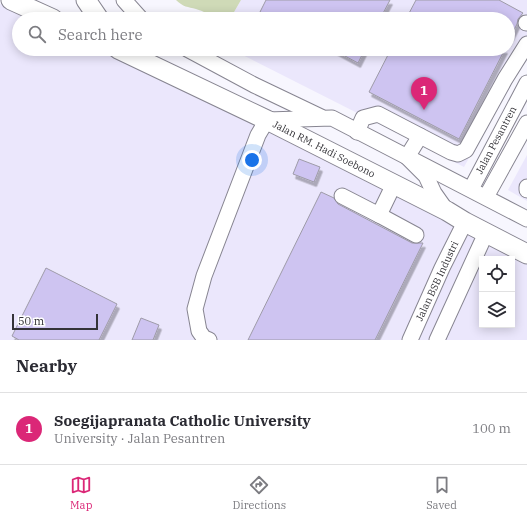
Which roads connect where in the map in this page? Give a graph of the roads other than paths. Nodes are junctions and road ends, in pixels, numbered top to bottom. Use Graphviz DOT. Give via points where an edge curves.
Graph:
graph roads {
  1 [pos="11,0"];
  2 [pos="86,0"];
  3 [pos="124,0"];
  4 [pos="38,12"];
  5 [pos="94,12"];
  6 [pos="135,12"];
  7 [pos="527,44"];
  8 [pos="139,56"];
  9 [pos="200,56"];
  10 [pos="525,90"];
  11 [pos="322,117"];
  12 [pos="267,120"];
  13 [pos="526,128"];
  14 [pos="357,132"];
  15 [pos="420,136"];
  16 [pos="407,157"];
  17 [pos="394,184"];
  18 [pos="527,187"];
  19 [pos="471,189"];
  20 [pos="527,190"];
  21 [pos="342,196"];
  22 [pos="486,197"];
  23 [pos="447,211"];
  24 [pos="379,215"];
  25 [pos="527,219"];
  26 [pos="465,222"];
  27 [pos="486,233"];
  28 [pos="416,235"];
  29 [pos="527,254"];
  30 [pos="209,340"];
  31 [pos="410,340"];
  32 [pos="437,340"];
  1 -- 4 [label="main road"];
  2 -- 5 [label="main road"];
  3 -- 6 [label="street"];
  7 -- 15 [label="street" via="466,150 458,154 451,152"];
  8 -- 12 [label="main road, Jalan RM. Hadi Soebono"];
  9 -- 11 [label="street"];
  10 -- 19 [label="street, Jalan Pesantren"];
  11 -- 12 [label="street" via="308,120"];
  11 -- 14 [label="street" via="332,118"];
  12 -- 17 [label="main road, Jalan RM. Hadi Soebono"];
  12 -- 30 [label="street" via="258,135 204,276 195,309 199,331"];
  13 -- 22 [label="street, Jalan Pesantren"];
  14 -- 15 [label="street" via="363,118 378,114"];
  14 -- 16 [label="street"];
  15 -- 16 [label="street"];
  16 -- 19 [label="street"];
  16 -- 23 [label="street" via="426,176"];
  17 -- 23 [label="main road, Jalan RM. Hadi Soebono"];
  17 -- 24 [label="street"];
  18 -- 20 [label="street"];
  19 -- 22 [label="street"];
  21 -- 24 [label="street"];
  22 -- 25 [label="street"];
  23 -- 26 [label="main road, Jalan RM. Hadi Soebono"];
  24 -- 28 [label="street"];
  26 -- 27 [label="main road, Jalan RM. Hadi Soebono"];
  26 -- 31 [label="street, Jalan BSB Industri"];
  27 -- 29 [label="main road, Jalan RM. Hadi Soebono"];
  27 -- 32 [label="street"];
}
